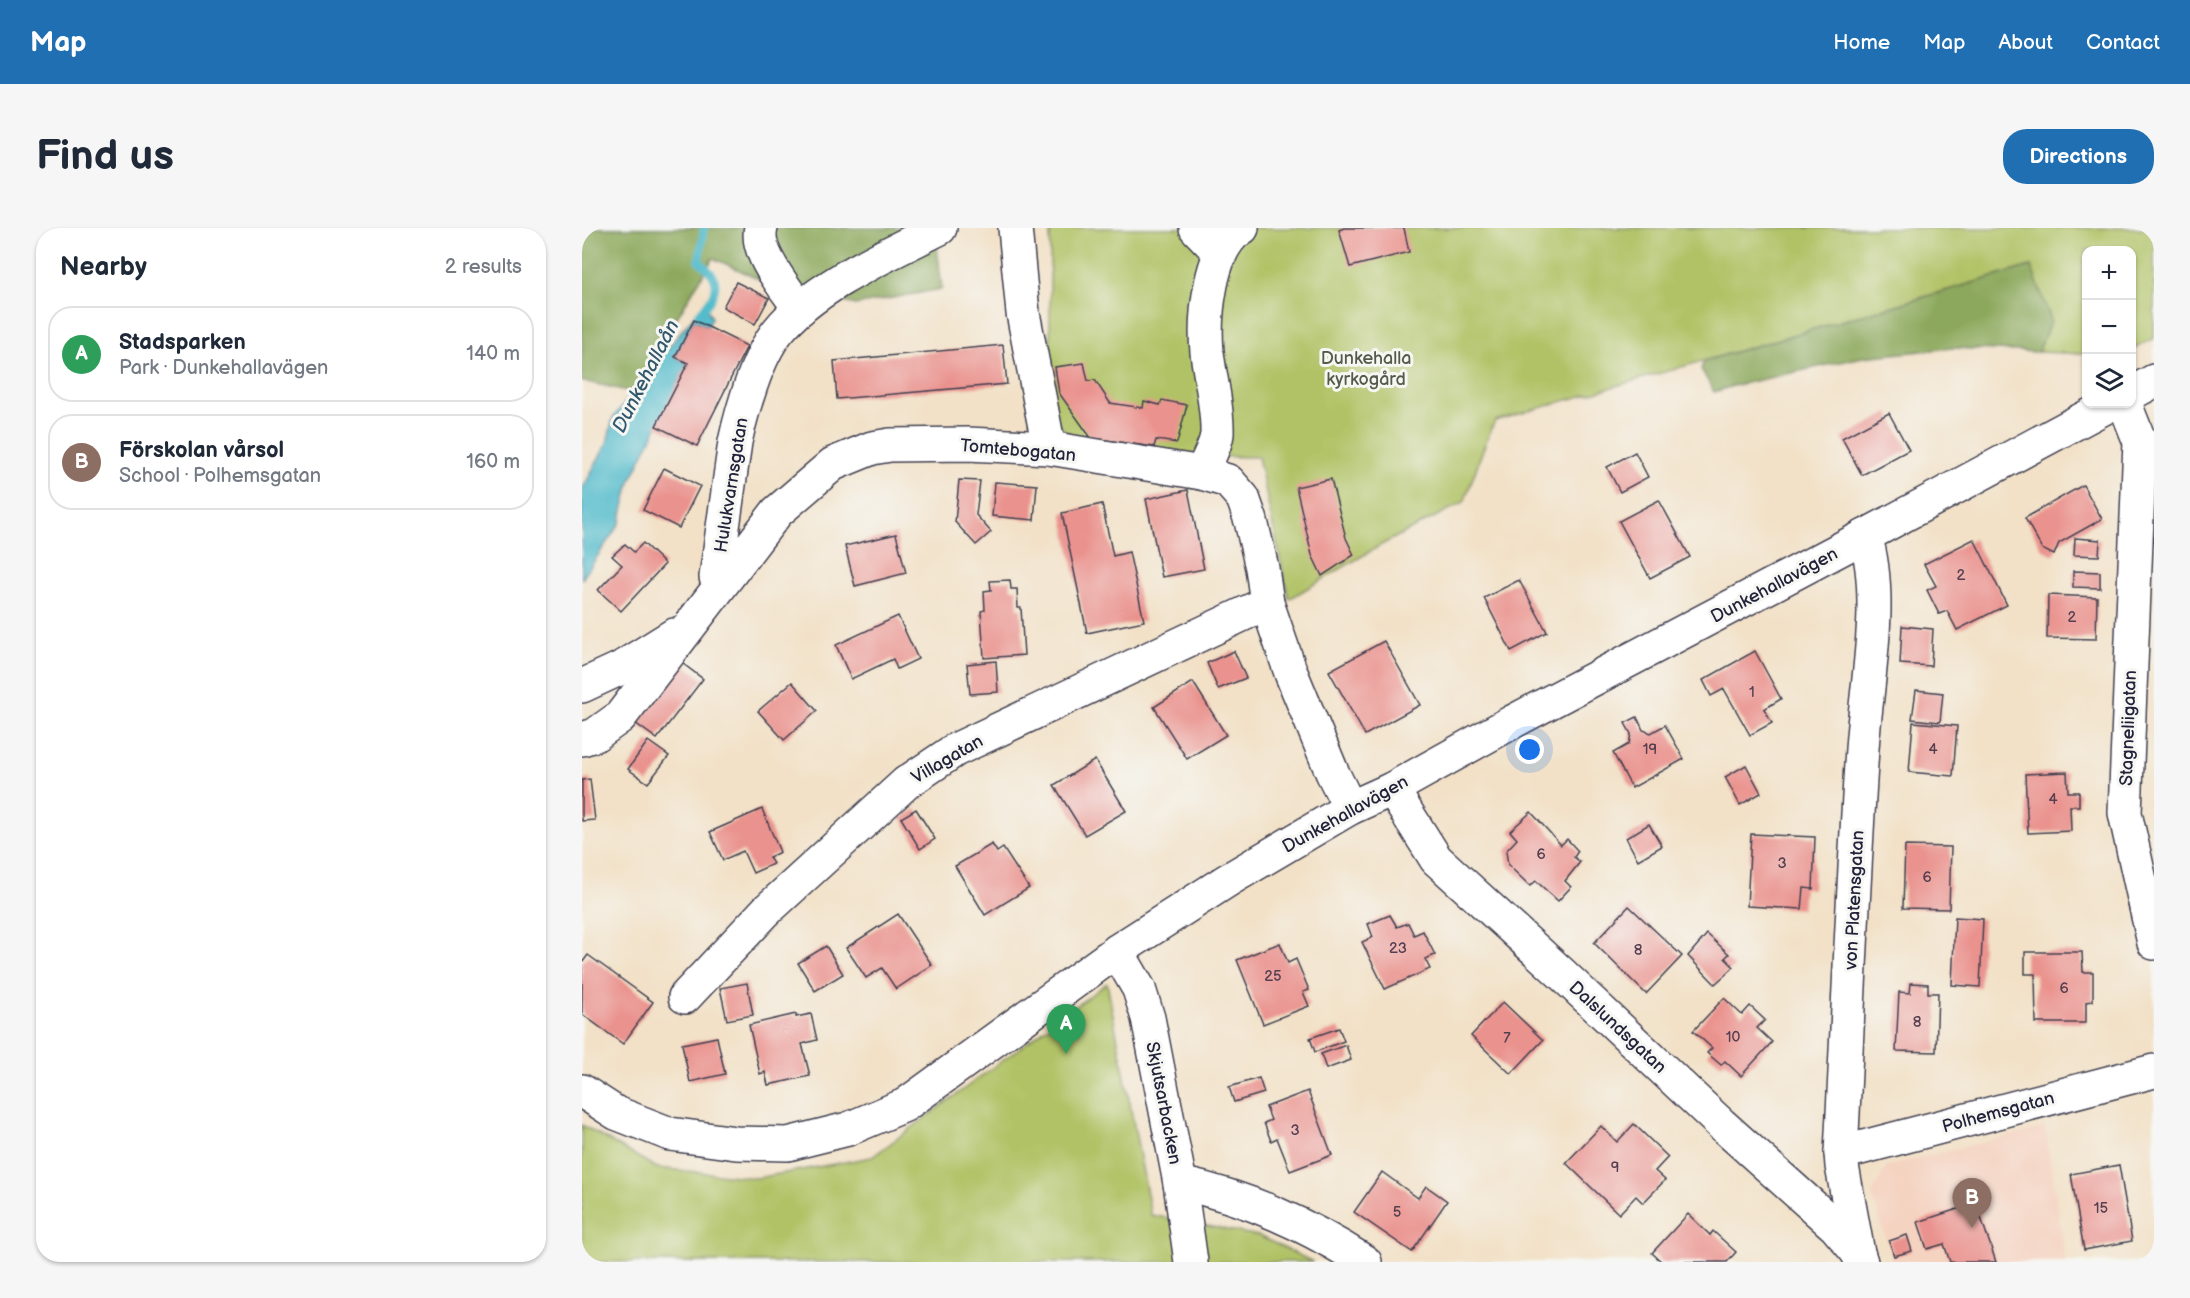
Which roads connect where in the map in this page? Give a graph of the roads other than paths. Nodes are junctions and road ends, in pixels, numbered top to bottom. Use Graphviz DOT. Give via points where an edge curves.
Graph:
graph roads {
  1 [pos="761,228"];
  2 [pos="940,228"];
  3 [pos="1015,228"];
  4 [pos="1196,228"];
  5 [pos="1242,228"];
  6 [pos="1220,253"];
  7 [pos="800,309"];
  8 [pos="2154,381"];
  9 [pos="2136,391"];
  10 [pos="2104,408"];
  11 [pos="2127,408"];
  12 [pos="1049,448"];
  13 [pos="1202,473"];
  14 [pos="1865,536"];
  15 [pos="719,587"];
  16 [pos="1267,603"];
  17 [pos="695,620"];
  18 [pos="582,686"];
  19 [pos="582,739"];
  20 [pos="1392,789"];
  21 [pos="1350,808"];
  22 [pos="2154,944"];
  23 [pos="1117,951"];
  24 [pos="685,997"];
  25 [pos="2154,1071"];
  26 [pos="582,1091"];
  27 [pos="1841,1153"];
  28 [pos="1179,1183"];
  29 [pos="1859,1258"];
  30 [pos="1191,1262"];
  31 [pos="1365,1262"];
  1 -- 7 [label="street" via="759,235 770,266"];
  2 -- 7 [label="street, Hulukvarnsgatan" via="844,278"];
  3 -- 12 [label="street" via="1023,313"];
  4 -- 6 [label="street"];
  5 -- 6 [label="street"];
  6 -- 13 [label="street" via="1209,290 1207,350 1217,437"];
  7 -- 15 [label="street, Hulukvarnsgatan" via="777,331 762,356 739,421 716,577"];
  8 -- 9 [label="street"];
  10 -- 14 [label="street, Dunkehallavägen"];
  11 -- 22 [label="street, Stagneliigatan" via="2140,442 2125,813"];
  12 -- 13 [label="street, Tomtebogatan"];
  12 -- 15 [label="street, Tomtebogatan" via="890,445 833,464 777,512"];
  13 -- 16 [label="street, Tomtebogatan" via="1228,481 1243,498"];
  14 -- 20 [label="street, Dunkehallavägen"];
  14 -- 27 [label="street, von Platensgatan" via="1872,558 1874,606 1862,748"];
  15 -- 17 [label="street, Tomtebogatan"];
  16 -- 21 [label="street, Tomtebogatan" via="1291,673"];
  16 -- 24 [label="street, Villagatan" via="955,750 906,783 766,911"];
  17 -- 18 [label="street" via="651,650"];
  17 -- 19 [label="street, Tomtebogatan" via="620,717 595,735"];
  20 -- 21 [label="street, Dunkehallavägen"];
  20 -- 29 [label="street, Dalslundsgatan" via="1436,859 1836,1227"];
  21 -- 23 [label="street, Dunkehallavägen"];
  23 -- 26 [label="street, Dunkehallavägen" via="905,1105 848,1129 788,1144 735,1143 669,1134 616,1113"];
  23 -- 28 [label="street, Skjutsarbacken" via="1139,989 1148,1018"];
  25 -- 27 [label="street, Polhemsgatan"];
  27 -- 29 [label="street, von Platensgatan"];
  28 -- 30 [label="street, Skjutsarbacken"];
  28 -- 31 [label="street" via="1266,1208"];
}
